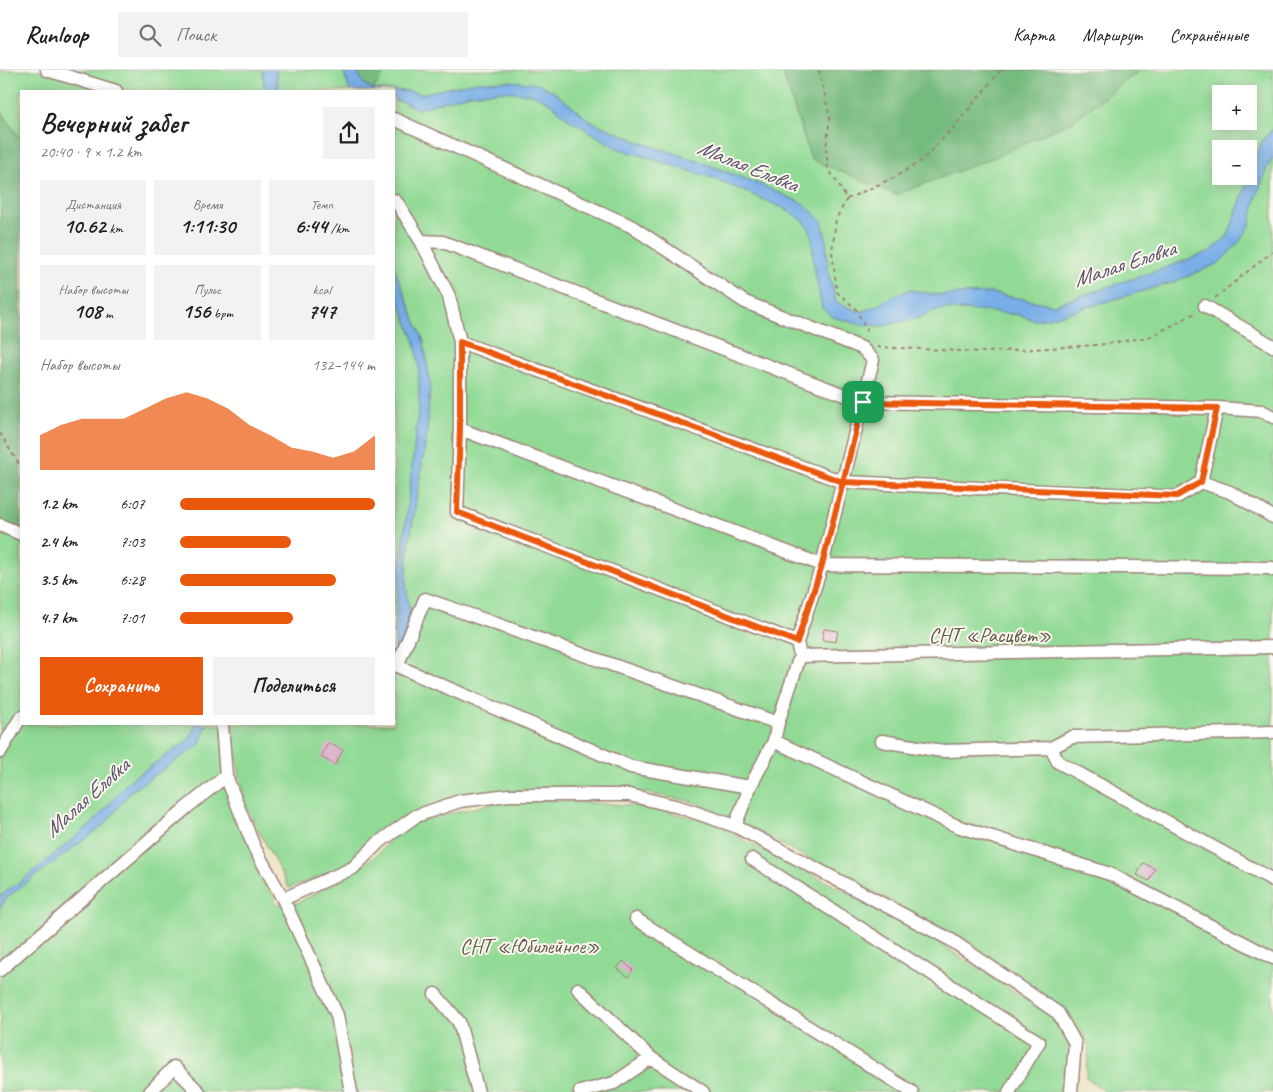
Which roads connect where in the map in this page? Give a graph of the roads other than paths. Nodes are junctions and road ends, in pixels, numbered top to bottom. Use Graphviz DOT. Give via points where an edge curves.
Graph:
graph roads {
  1 [pos="47,70"];
  2 [pos="113,90"];
  3 [pos="396,122"];
  4 [pos="395,201"];
  5 [pos="421,242"];
  6 [pos="1206,306"];
  7 [pos="460,342"];
  8 [pos="1273,346"];
  9 [pos="863,402"];
  10 [pos="1217,408"];
  11 [pos="1273,417"];
  12 [pos="460,429"];
  13 [pos="843,482"];
  14 [pos="1201,482"];
  15 [pos="1273,517"];
  16 [pos="0,525"];
  17 [pos="20,534"];
  18 [pos="822,565"];
  19 [pos="1273,570"];
  20 [pos="797,642"];
  21 [pos="1273,648"];
  22 [pos="800,656"];
  23 [pos="20,719"];
  24 [pos="778,723"];
  25 [pos="222,725"];
  26 [pos="1273,732"];
  27 [pos="882,741"];
  28 [pos="774,742"];
  29 [pos="1052,748"];
  30 [pos="0,752"];
  31 [pos="226,776"];
  32 [pos="750,787"];
  33 [pos="735,826"];
  34 [pos="752,859"];
  35 [pos="1273,880"];
  36 [pos="283,898"];
  37 [pos="636,919"];
  38 [pos="1273,958"];
  39 [pos="0,970"];
  40 [pos="578,989"];
  41 [pos="435,994"];
  42 [pos="651,1058"];
  43 [pos="150,1092"];
  44 [pos="199,1092"];
  45 [pos="351,1092"];
  46 [pos="478,1092"];
  47 [pos="580,1092"];
  48 [pos="703,1092"];
  49 [pos="912,1092"];
  50 [pos="1009,1092"];
  51 [pos="1071,1092"];
  1 -- 2 [label="street"];
  3 -- 9 [label="street" via="631,226 745,302 862,348 873,360"];
  4 -- 5 [label="street"];
  5 -- 7 [label="street" via="449,296"];
  5 -- 9 [label="street" via="443,242"];
  6 -- 8 [label="street"];
  7 -- 12 [label="street"];
  7 -- 13 [label="street"];
  9 -- 10 [label="street"];
  9 -- 13 [label="street"];
  10 -- 11 [label="street" via="1262,411"];
  10 -- 14 [label="street"];
  12 -- 18 [label="street"];
  12 -- 20 [label="street" via="457,512"];
  13 -- 14 [label="street" via="1177,496"];
  13 -- 18 [label="street"];
  14 -- 15 [label="street" via="1230,492"];
  16 -- 17 [label="street"];
  18 -- 19 [label="street"];
  18 -- 20 [label="street"];
  20 -- 22 [label="street"];
  21 -- 22 [label="street"];
  22 -- 24 [label="street"];
  23 -- 30 [label="street"];
  24 -- 28 [label="street"];
  24 -- 32 [label="street" via="426,599 397,666 631,767"];
  25 -- 31 [label="street"];
  26 -- 29 [label="street" via="1072,737"];
  27 -- 29 [label="street" via="942,751"];
  28 -- 32 [label="street"];
  28 -- 38 [label="street" via="957,826 1110,874"];
  29 -- 35 [label="street" via="1058,762"];
  31 -- 36 [label="street" via="254,846"];
  31 -- 39 [label="street"];
  32 -- 33 [label="street"];
  33 -- 36 [label="street" via="679,807 629,795 509,795 460,801 416,816 378,843 353,868"];
  33 -- 51 [label="street" via="951,940 1058,1013 1076,1042"];
  34 -- 50 [label="street" via="1040,1042"];
  36 -- 45 [label="street" via="337,1015"];
  37 -- 49 [label="street"];
  40 -- 42 [label="street"];
  41 -- 46 [label="street" via="459,1022"];
  42 -- 47 [label="street" via="614,1083"];
  42 -- 48 [label="street"];
  43 -- 44 [label="street" via="174,1067"];
}
